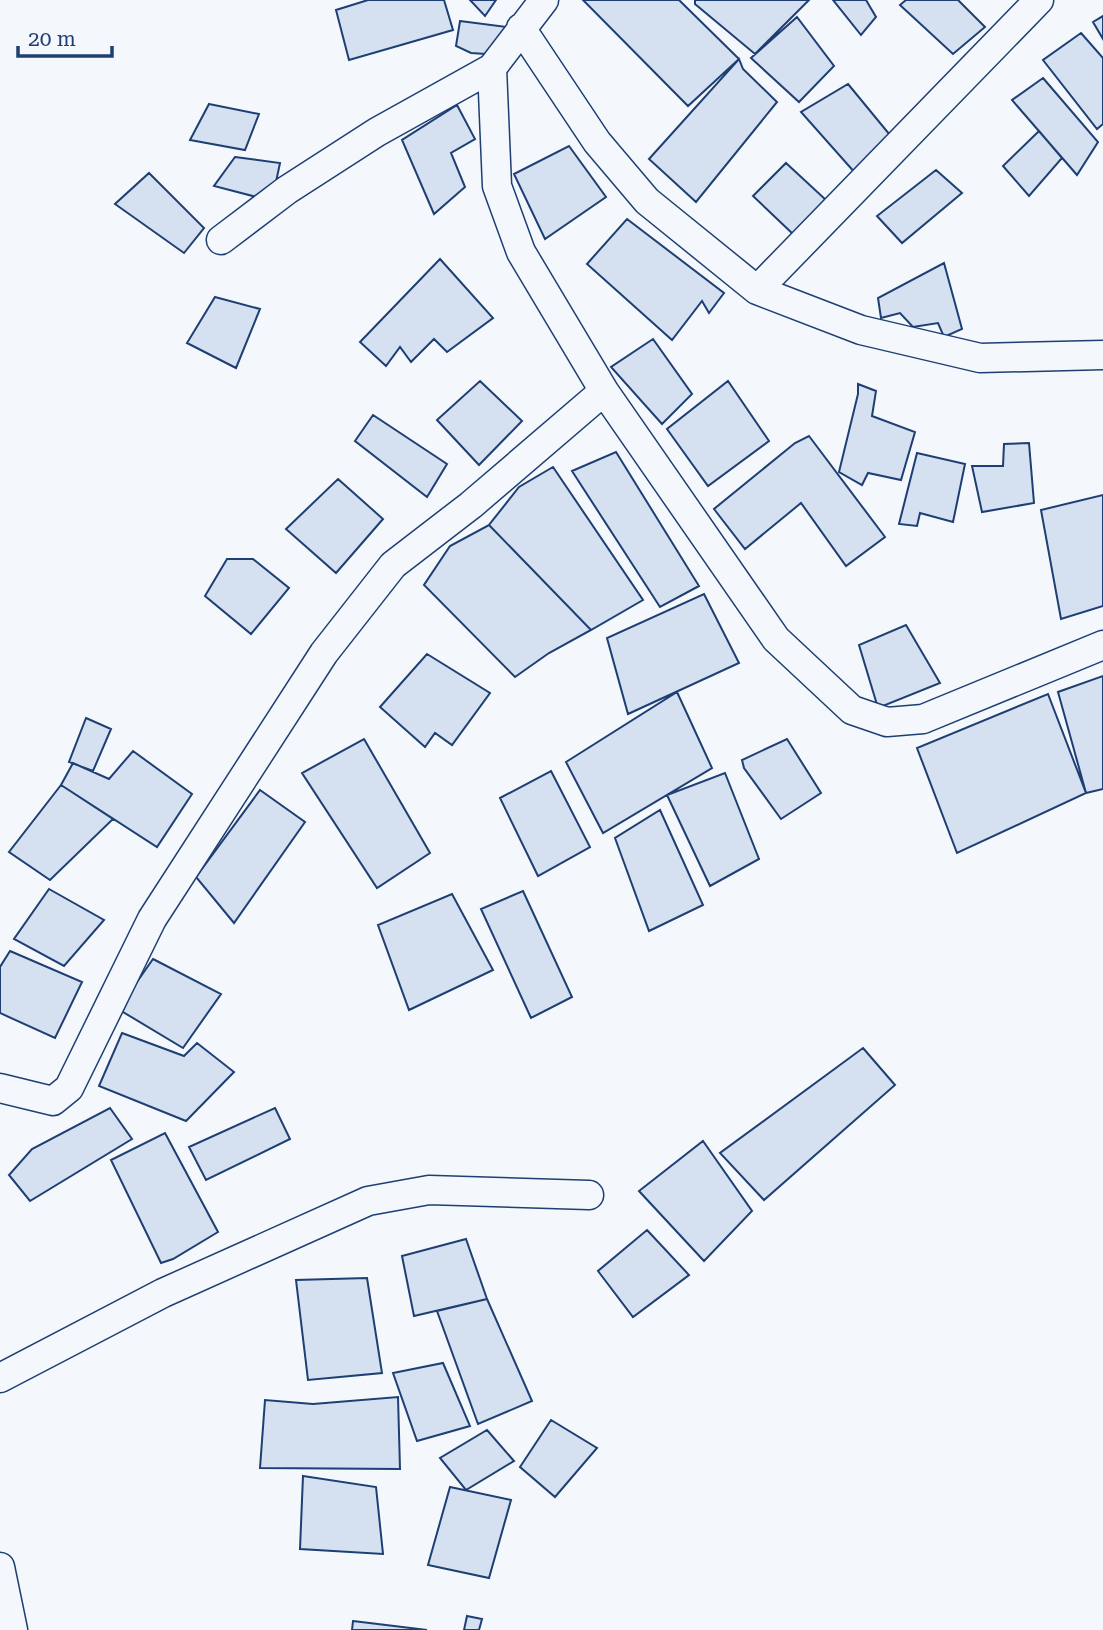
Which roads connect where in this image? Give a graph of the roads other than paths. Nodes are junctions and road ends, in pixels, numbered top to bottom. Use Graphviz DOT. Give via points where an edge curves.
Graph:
graph roads {
  1 [pos="544,0"];
  2 [pos="1040,0"];
  3 [pos="521,28"];
  4 [pos="492,68"];
  5 [pos="221,240"];
  6 [pos="757,290"];
  7 [pos="1103,355"];
  8 [pos="604,391"];
  9 [pos="1103,645"];
  10 [pos="0,1088"];
  11 [pos="589,1195"];
  12 [pos="0,1378"];
  13 [pos="0,1567"];
  14 [pos="7,1613"];
  1 -- 3 [label="street"];
  2 -- 6 [label="street"];
  3 -- 4 [label="street"];
  3 -- 6 [label="street" via="597,142 648,201"];
  4 -- 5 [label="street" via="376,132"];
  4 -- 8 [label="street" via="497,186 521,252"];
  6 -- 7 [label="street" via="862,330 981,358"];
  8 -- 9 [label="street" via="776,639 852,710 887,722 923,719"];
  8 -- 10 [label="street" via="393,565 324,653 152,919 69,1088 53,1101"];
  11 -- 12 [label="street" via="429,1190 368,1201 163,1293"];
  13 -- 14 [label="street"];
}
